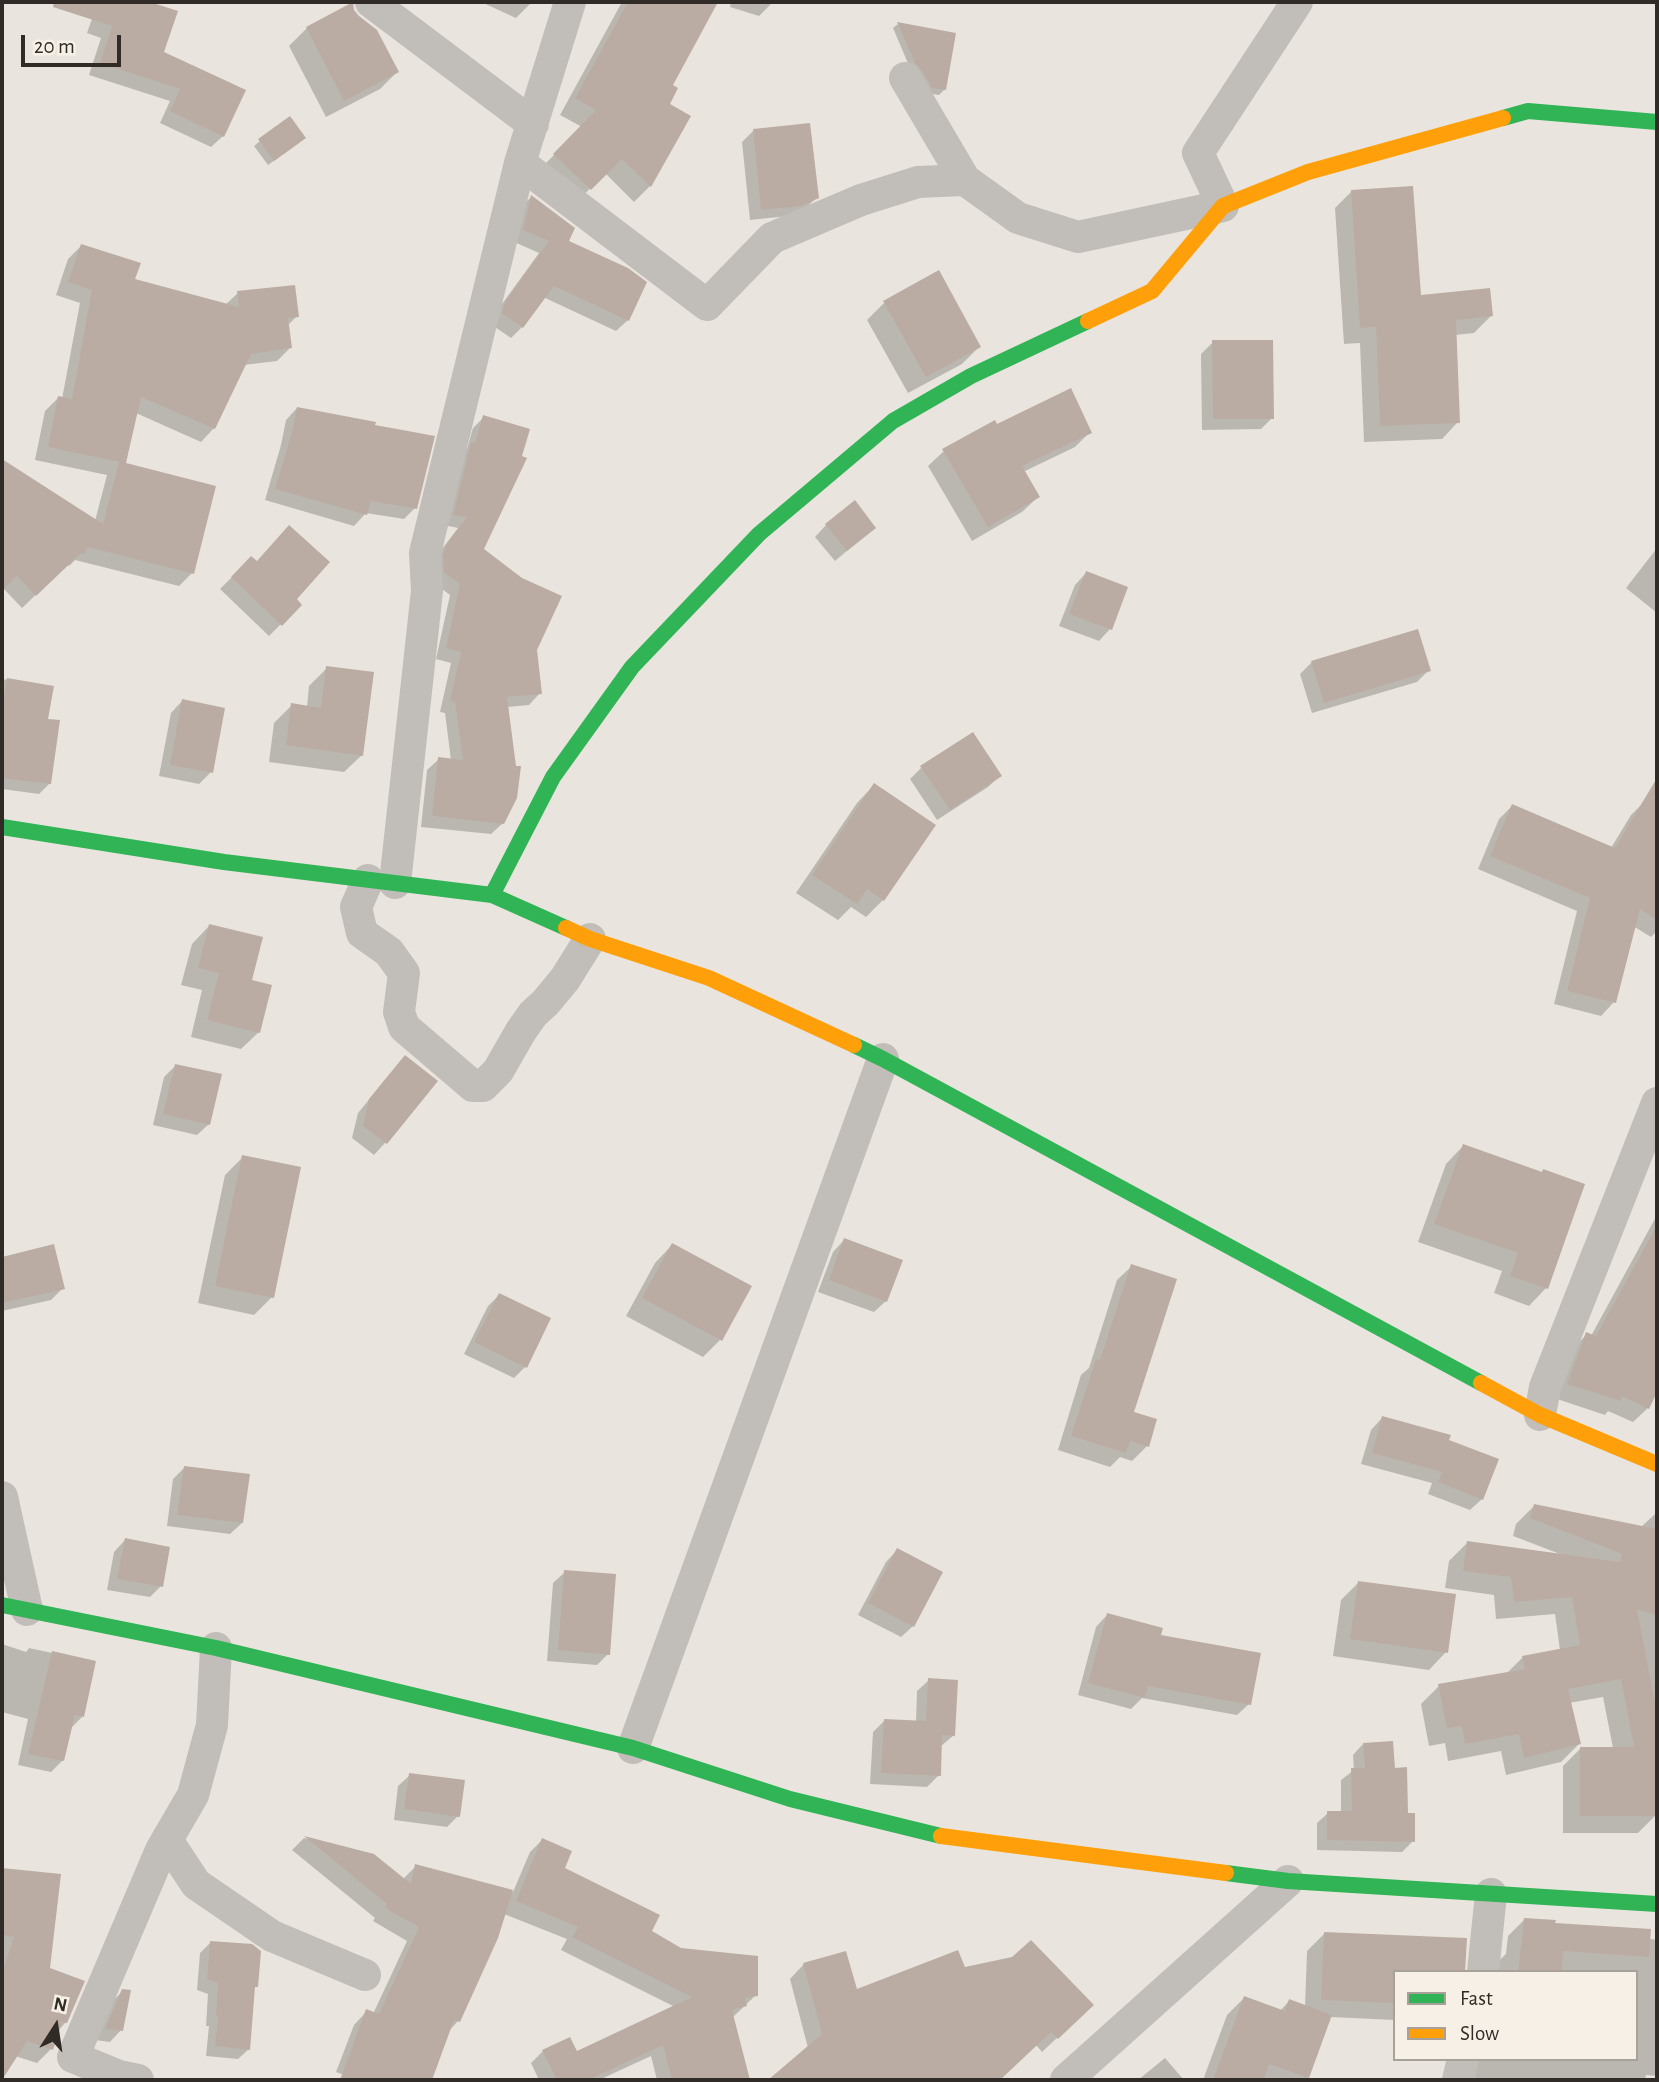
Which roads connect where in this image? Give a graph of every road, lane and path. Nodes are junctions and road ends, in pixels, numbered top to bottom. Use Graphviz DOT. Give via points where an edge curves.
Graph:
graph roads {
  1 [pos="371,2"];
  2 [pos="570,2"];
  3 [pos="1297,2"];
  4 [pos="905,78"];
  5 [pos="1657,122"];
  6 [pos="533,124"];
  7 [pos="520,163"];
  8 [pos="965,180"];
  9 [pos="1223,206"];
  10 [pos="2,827"];
  11 [pos="382,882"];
  12 [pos="492,895"];
  13 [pos="590,939"];
  14 [pos="883,1059"];
  15 [pos="1657,1103"];
  16 [pos="1541,1415"];
  17 [pos="1657,1464"];
  18 [pos="2,1497"];
  19 [pos="15,1608"];
  20 [pos="216,1648"];
  21 [pos="633,1748"];
  22 [pos="167,1840"];
  23 [pos="1288,1881"];
  24 [pos="1491,1894"];
  25 [pos="1657,1904"];
  26 [pos="1483,1970"];
  27 [pos="365,1975"];
  28 [pos="1463,2061"];
  29 [pos="138,2080"];
  30 [pos="1066,2080"];
  31 [pos="1458,2080"];
  1 -- 6 [label="street"];
  2 -- 6 [label="street"];
  3 -- 9 [label="street" via="1198,153"];
  4 -- 8 [label="street"];
  5 -- 9 [label="street" via="1528,111 1308,173"];
  6 -- 7 [label="street"];
  7 -- 8 [label="street" via="707,305 772,238 861,200 918,182"];
  7 -- 11 [label="street" via="425,552 427,591"];
  8 -- 9 [label="street" via="1018,218 1078,237"];
  9 -- 12 [label="street" via="1152,291 971,376 892,421 759,534 632,667 553,777"];
  10 -- 11 [label="street"];
  11 -- 12 [label="street"];
  11 -- 13 [label="street" via="356,907 362,933 389,952 404,973 399,1013 404,1027 472,1086 483,1086 498,1071 521,1031 565,979"];
  12 -- 13 [label="street"];
  13 -- 14 [label="street" via="709,978"];
  14 -- 16 [label="street"];
  14 -- 21 [label="street"];
  15 -- 16 [label="street" via="1545,1387"];
  16 -- 17 [label="street"];
  18 -- 19 [label="street"];
  19 -- 20 [label="street"];
  20 -- 21 [label="street"];
  20 -- 22 [label="street" via="212,1725 193,1795"];
  21 -- 23 [label="street" via="790,1799 938,1836"];
  22 -- 27 [label="street" via="196,1884 272,1936"];
  22 -- 29 [label="street" via="73,2057"];
  23 -- 24 [label="street"];
  23 -- 30 [label="street"];
  24 -- 25 [label="street"];
  24 -- 26 [label="street"];
  28 -- 31 [label="street"];
}
